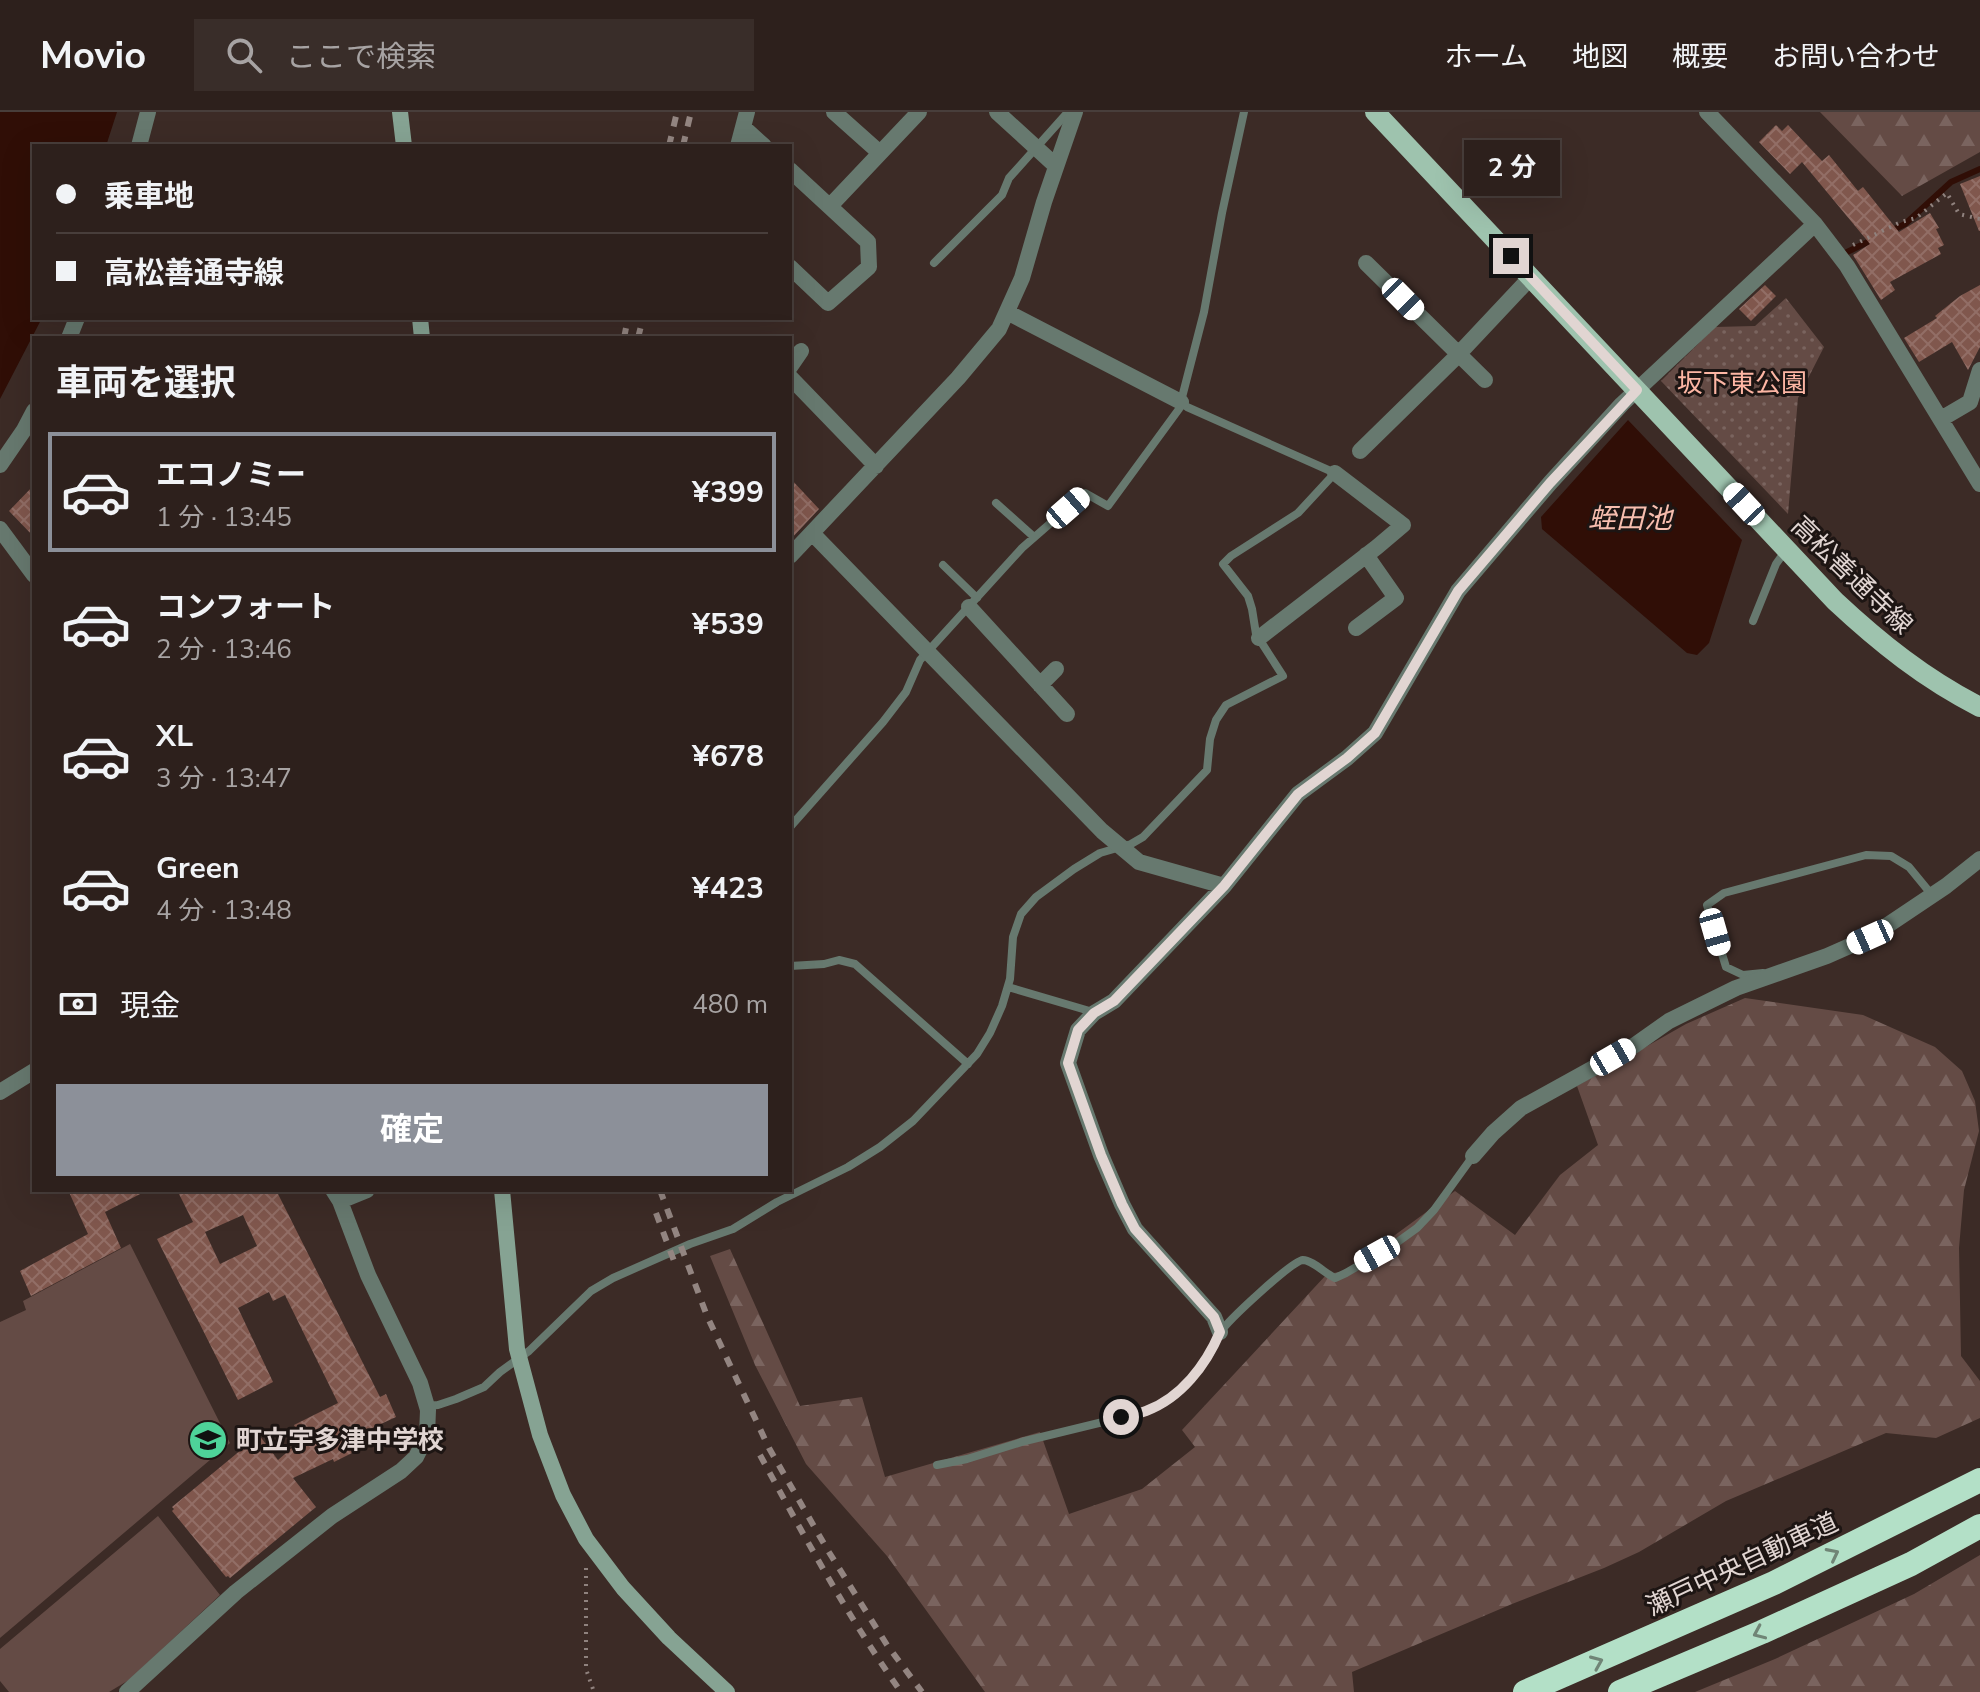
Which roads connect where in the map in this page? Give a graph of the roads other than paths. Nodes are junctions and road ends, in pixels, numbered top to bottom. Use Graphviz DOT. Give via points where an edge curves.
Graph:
graph roads {
  1 [pos="148,112"];
  2 [pos="400,112"];
  3 [pos="834,112"];
  4 [pos="919,112"];
  5 [pos="997,112"];
  6 [pos="1068,112"];
  7 [pos="1075,112"];
  8 [pos="1244,112"];
  9 [pos="1375,112"];
  10 [pos="1707,112"];
  11 [pos="745,119"];
  12 [pos="140,144"];
  13 [pos="404,144"];
  14 [pos="739,144"];
  15 [pos="763,144"];
  16 [pos="1036,147"];
  17 [pos="880,153"];
  18 [pos="1056,166"];
  19 [pos="792,172"];
  20 [pos="830,206"];
  21 [pos="1815,224"];
  22 [pos="934,263"];
  23 [pos="1366,263"];
  24 [pos="792,269"];
  25 [pos="1531,277"];
  26 [pos="1007,312"];
  27 [pos="801,351"];
  28 [pos="1458,354"];
  29 [pos="792,364"];
  30 [pos="1980,370"];
  31 [pos="792,379"];
  32 [pos="1485,380"];
  33 [pos="1637,390"];
  34 [pos="1181,402"];
  35 [pos="32,414"];
  36 [pos="1941,419"];
  37 [pos="1360,451"];
  38 [pos="0,465"];
  39 [pos="876,466"];
  40 [pos="1335,473"];
  41 [pos="1980,484"];
  42 [pos="996,503"];
  43 [pos="0,529"];
  44 [pos="812,533"];
  45 [pos="1034,537"];
  46 [pos="1787,550"];
  47 [pos="792,554"];
  48 [pos="1366,555"];
  49 [pos="943,565"];
  50 [pos="32,572"];
  51 [pos="973,602"];
  52 [pos="1753,621"];
  53 [pos="1356,628"];
  54 [pos="1259,638"];
  55 [pos="927,653"];
  56 [pos="1056,669"];
  57 [pos="1040,685"];
  58 [pos="1980,707"];
  59 [pos="1067,714"];
  60 [pos="792,825"];
  61 [pos="1121,847"];
  62 [pos="1980,859"];
  63 [pos="1224,886"];
  64 [pos="1933,895"];
  65 [pos="792,966"];
  66 [pos="1788,970"];
  67 [pos="1008,987"];
  68 [pos="1094,1013"];
  69 [pos="968,1064"];
  70 [pos="32,1072"];
  71 [pos="0,1092"];
  72 [pos="1473,1156"];
  73 [pos="357,1192"];
  74 [pos="502,1192"];
  75 [pos="337,1196"];
  76 [pos="1220,1332"];
  77 [pos="427,1406"];
  78 [pos="937,1465"];
  79 [pos="1980,1480"];
  80 [pos="1980,1526"];
  81 [pos="134,1690"];
  82 [pos="727,1692"];
  83 [pos="1525,1692"];
  84 [pos="1620,1692"];
  1 -- 12 [label="street"];
  2 -- 13 [label="street"];
  3 -- 17 [label="street"];
  4 -- 17 [label="street"];
  5 -- 16 [label="street"];
  6 -- 16 [label="lane"];
  7 -- 18 [label="street"];
  8 -- 34 [label="lane"];
  9 -- 25 [label="main road, 高松善通寺線"];
  10 -- 21 [label="street"];
  11 -- 14 [label="street"];
  11 -- 15 [label="street"];
  16 -- 18 [label="street"];
  16 -- 22 [label="lane" via="1009,178 1002,195"];
  17 -- 20 [label="street"];
  18 -- 26 [label="street"];
  19 -- 20 [label="street"];
  20 -- 24 [label="street" via="868,242 869,267 828,303"];
  21 -- 33 [label="street"];
  21 -- 36 [label="street"];
  23 -- 28 [label="street"];
  25 -- 28 [label="street"];
  25 -- 33 [label="main road, 高松善通寺線"];
  26 -- 34 [label="street"];
  26 -- 39 [label="street" via="958,378"];
  27 -- 29 [label="street"];
  28 -- 32 [label="street"];
  28 -- 37 [label="street"];
  30 -- 36 [label="street" via="1970,402"];
  31 -- 39 [label="street"];
  33 -- 46 [label="main road, 高松善通寺線"];
  33 -- 63 [label="street" via="1458,591 1375,733 1298,794"];
  34 -- 40 [label="lane"];
  34 -- 45 [label="lane" via="1108,506 1085,493"];
  35 -- 38 [label="street"];
  36 -- 41 [label="street"];
  39 -- 44 [label="street"];
  40 -- 48 [label="street" via="1403,525"];
  40 -- 54 [label="lane" via="1298,513 1223,564 1248,596"];
  42 -- 45 [label="lane"];
  43 -- 50 [label="street"];
  44 -- 47 [label="street"];
  44 -- 55 [label="street"];
  45 -- 51 [label="lane"];
  46 -- 52 [label="lane"];
  46 -- 58 [label="main road, 高松善通寺線" via="1874,638"];
  48 -- 53 [label="street" via="1396,598"];
  48 -- 54 [label="street"];
  49 -- 51 [label="lane"];
  51 -- 55 [label="lane"];
  51 -- 57 [label="street"];
  54 -- 61 [label="lane" via="1283,676 1226,705 1210,739 1207,770 1143,837"];
  55 -- 60 [label="lane" via="891,712"];
  55 -- 61 [label="street"];
  56 -- 57 [label="street"];
  57 -- 59 [label="street"];
  61 -- 63 [label="street" via="1139,862"];
  61 -- 67 [label="lane" via="1074,869 1021,914"];
  62 -- 64 [label="street"];
  63 -- 68 [label="street" via="1114,1001"];
  64 -- 66 [label="street" via="1870,937"];
  64 -- 66 [label="lane" via="1900,861 1866,855 1724,893 1707,905 1726,967 1743,975"];
  65 -- 69 [label="lane" via="839,960 855,964"];
  66 -- 72 [label="street" via="1669,1021 1521,1108"];
  67 -- 68 [label="lane"];
  67 -- 69 [label="lane" via="990,1033"];
  68 -- 76 [label="street" via="1078,1030 1068,1063 1101,1155 1135,1229 1214,1317"];
  69 -- 77 [label="lane" via="913,1121 870,1154 733,1229 613,1278 591,1291 484,1387"];
  70 -- 71 [label="street"];
  72 -- 76 [label="lane" via="1434,1210 1392,1246 1335,1278 1310,1261 1299,1260"];
  73 -- 75 [label="street"];
  74 -- 82 [label="street" via="517,1349 563,1495 586,1539 632,1598"];
  75 -- 77 [label="street"];
  76 -- 78 [label="lane" via="1199,1369 1174,1396 1144,1412"];
  77 -- 81 [label="street" via="427,1435 416,1457 236,1592"];
  83 -- 79 [label="highway, 瀬戸中央自動車道, one-way" via="1774,1583"];
  80 -- 84 [label="highway, one-way" via="1870,1583"];
}
